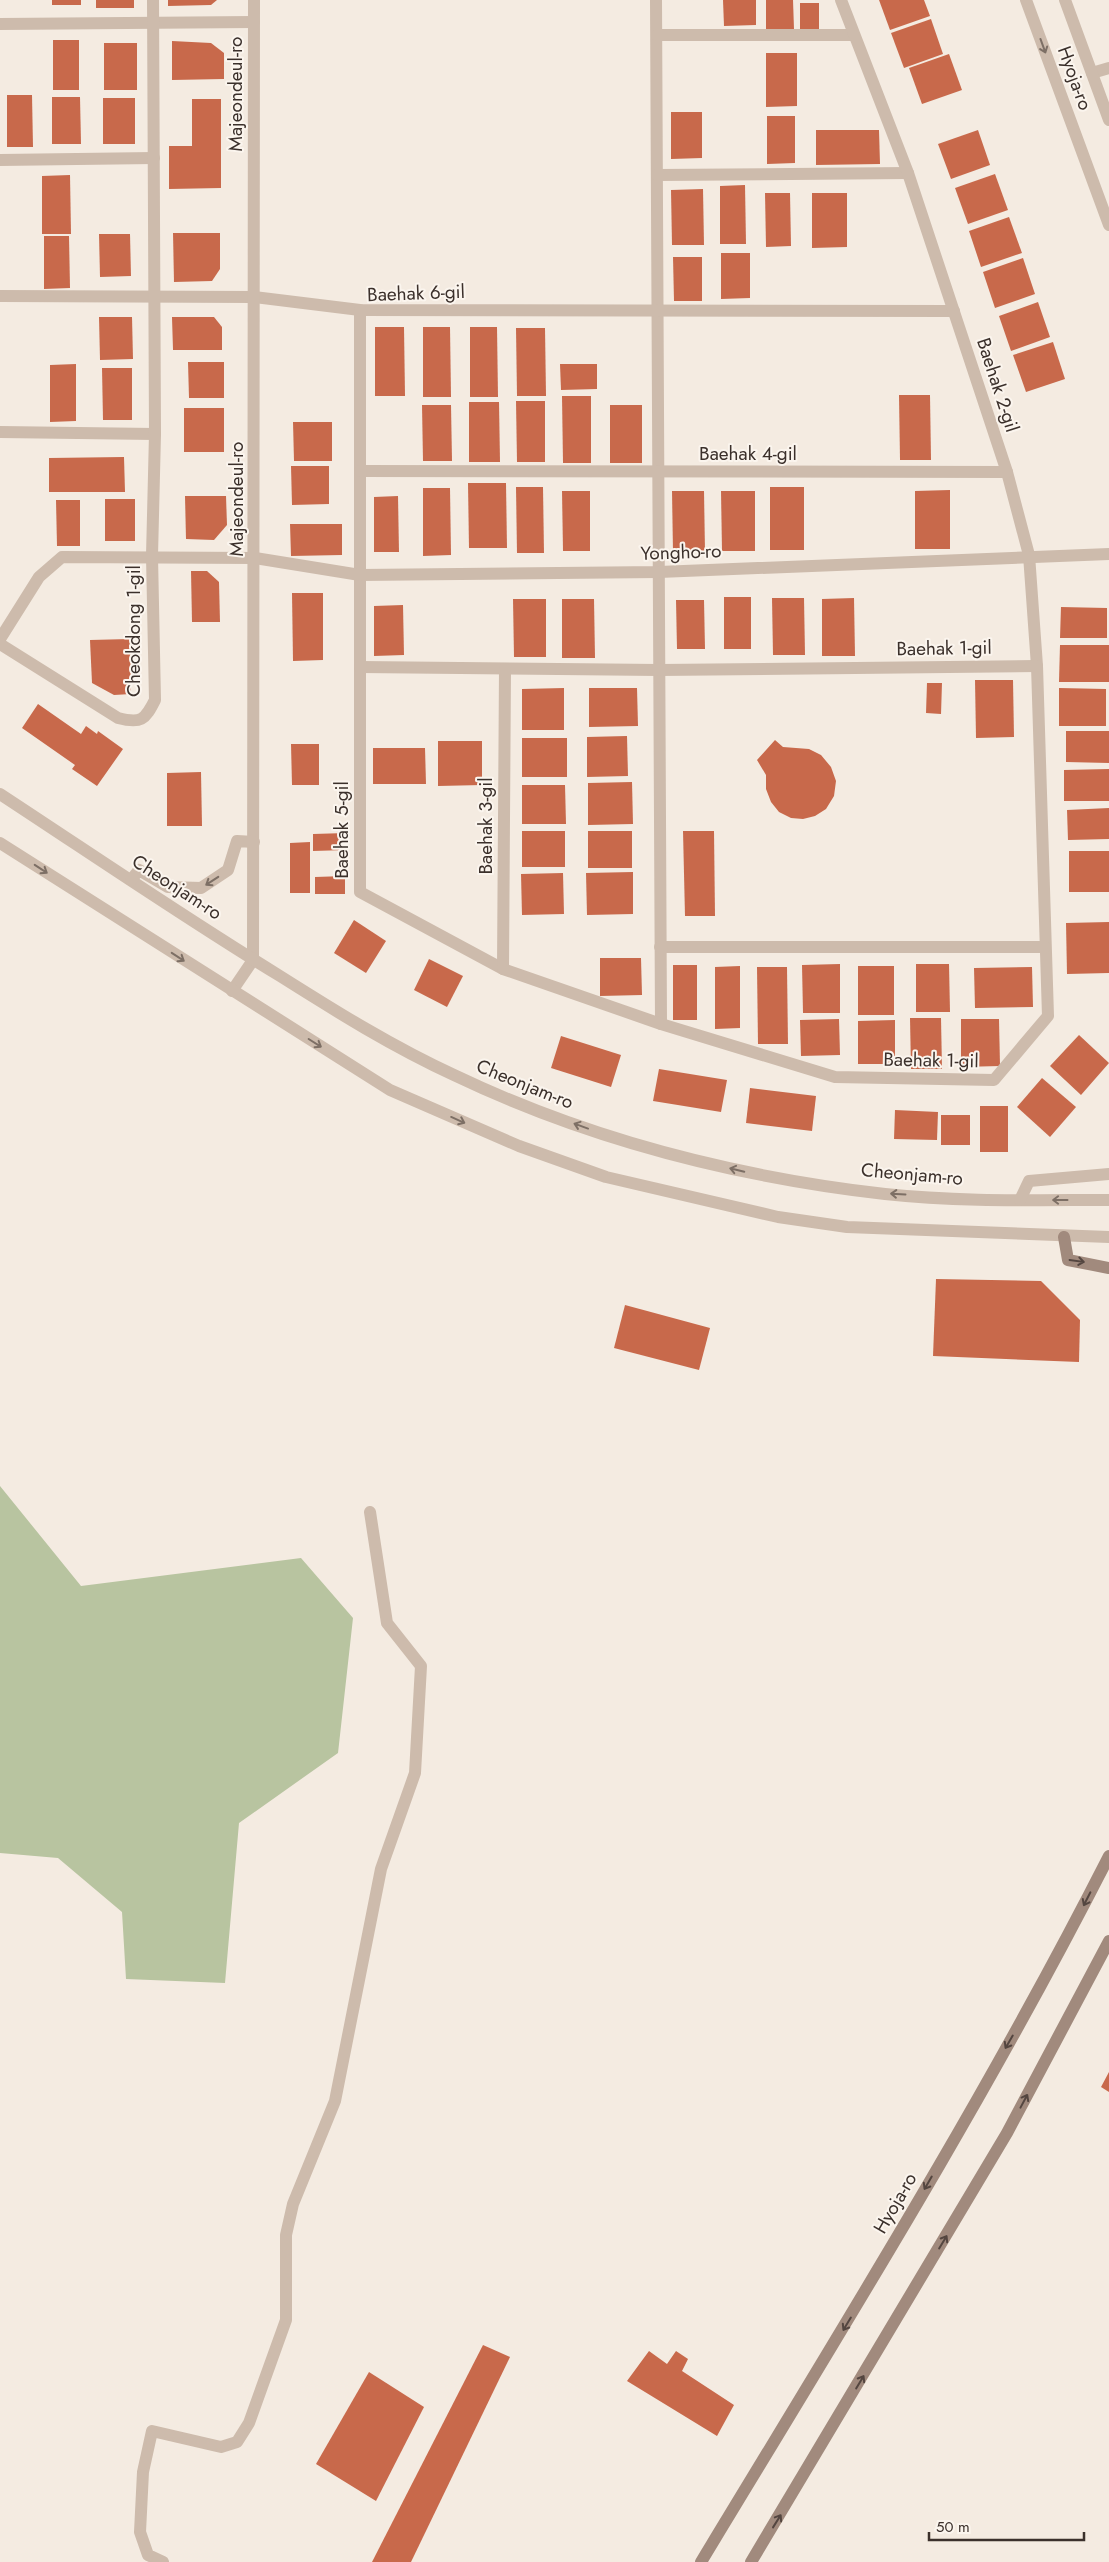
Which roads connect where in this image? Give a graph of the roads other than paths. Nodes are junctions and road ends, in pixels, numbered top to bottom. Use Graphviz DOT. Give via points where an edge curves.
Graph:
graph roads {
  1 [pos="153,0"];
  2 [pos="254,0"];
  3 [pos="656,0"];
  4 [pos="840,0"];
  5 [pos="1026,0"];
  6 [pos="1065,0"];
  7 [pos="254,22"];
  8 [pos="0,24"];
  9 [pos="153,24"];
  10 [pos="657,35"];
  11 [pos="853,35"];
  12 [pos="1109,68"];
  13 [pos="1092,73"];
  14 [pos="1109,120"];
  15 [pos="154,158"];
  16 [pos="1,160"];
  17 [pos="908,173"];
  18 [pos="657,175"];
  19 [pos="1109,226"];
  20 [pos="5,296"];
  21 [pos="153,296"];
  22 [pos="254,297"];
  23 [pos="360,310"];
  24 [pos="954,310"];
  25 [pos="658,311"];
  26 [pos="0,432"];
  27 [pos="155,434"];
  28 [pos="360,471"];
  29 [pos="659,471"];
  30 [pos="1007,472"];
  31 [pos="1109,554"];
  32 [pos="1029,555"];
  33 [pos="152,556"];
  34 [pos="255,558"];
  35 [pos="659,572"];
  36 [pos="360,575"];
  37 [pos="0,639"];
  38 [pos="0,644"];
  39 [pos="1037,666"];
  40 [pos="360,667"];
  41 [pos="505,670"];
  42 [pos="659,670"];
  43 [pos="0,794"];
  44 [pos="0,842"];
  45 [pos="254,842"];
  46 [pos="131,880"];
  47 [pos="660,947"];
  48 [pos="1045,947"];
  49 [pos="253,960"];
  50 [pos="503,969"];
  51 [pos="232,991"];
  52 [pos="661,1024"];
  53 [pos="1109,1174"];
  54 [pos="1020,1200"];
  55 [pos="1109,1200"];
  56 [pos="1064,1237"];
  57 [pos="1109,1237"];
  58 [pos="1109,1268"];
  59 [pos="370,1512"];
  60 [pos="1109,1856"];
  61 [pos="1109,1941"];
  62 [pos="164,2562"];
  63 [pos="701,2562"];
  64 [pos="751,2562"];
  1 -- 9 [label="street, Cheokdong 1-gil"];
  2 -- 7 [label="street, Majeondeul-ro"];
  3 -- 10 [label="street"];
  4 -- 11 [label="street, Baehak 2-gil"];
  5 -- 19 [label="street, Hyoja-ro, one-way"];
  6 -- 13 [label="street, Hyoja-ro"];
  7 -- 9 [label="street"];
  7 -- 22 [label="street, Majeondeul-ro"];
  8 -- 9 [label="street"];
  9 -- 15 [label="street, Cheokdong 1-gil"];
  10 -- 11 [label="street"];
  10 -- 18 [label="street"];
  11 -- 17 [label="street, Baehak 2-gil"];
  12 -- 13 [label="street"];
  13 -- 14 [label="street, Hyoja-ro"];
  15 -- 16 [label="street"];
  15 -- 21 [label="street, Cheokdong 1-gil"];
  17 -- 18 [label="street"];
  17 -- 24 [label="street, Baehak 2-gil"];
  18 -- 25 [label="street"];
  20 -- 21 [label="street"];
  21 -- 22 [label="street"];
  21 -- 27 [label="street, Cheokdong 1-gil"];
  22 -- 23 [label="street"];
  22 -- 34 [label="street, Majeondeul-ro"];
  23 -- 25 [label="street, Baehak 6-gil"];
  23 -- 28 [label="street, Baehak 6-gil"];
  24 -- 25 [label="street"];
  24 -- 30 [label="street, Baehak 2-gil"];
  25 -- 29 [label="street"];
  26 -- 27 [label="street"];
  27 -- 33 [label="street, Cheokdong 1-gil"];
  28 -- 29 [label="street, Baehak 4-gil"];
  28 -- 36 [label="street, Baehak 6-gil"];
  29 -- 30 [label="street, Baehak 4-gil"];
  29 -- 35 [label="street"];
  30 -- 32 [label="street, Baehak 2-gil"];
  31 -- 32 [label="street, Yongho-ro"];
  32 -- 35 [label="street, Yongho-ro"];
  32 -- 39 [label="street, Baehak 1-gil"];
  33 -- 34 [label="street, Yongho-ro"];
  33 -- 37 [label="street, Cheokdong 1-gil" via="62,557 39,577"];
  33 -- 38 [label="street, Cheokdong 1-gil" via="155,700 146,716 134,722 118,718"];
  34 -- 36 [label="street, Yongho-ro"];
  34 -- 45 [label="street, Majeondeul-ro"];
  35 -- 36 [label="street, Yongho-ro"];
  35 -- 42 [label="street"];
  36 -- 40 [label="street, Baehak 5-gil"];
  39 -- 42 [label="street, Baehak 1-gil"];
  39 -- 48 [label="street, Baehak 1-gil"];
  40 -- 41 [label="street"];
  40 -- 50 [label="street, Baehak 5-gil" via="360,892"];
  41 -- 42 [label="street"];
  41 -- 50 [label="street, Baehak 3-gil"];
  42 -- 47 [label="street"];
  43 -- 46 [label="street, Cheonjam-ro"];
  44 -- 51 [label="street, one-way"];
  45 -- 46 [label="street, one-way" via="237,842 228,870 201,888 168,887 139,870"];
  45 -- 49 [label="street, Majeondeul-ro"];
  46 -- 49 [label="street, Cheonjam-ro"];
  47 -- 48 [label="street"];
  47 -- 52 [label="street"];
  48 -- 52 [label="street, Baehak 1-gil" via="1048,1016 994,1080 835,1077"];
  49 -- 51 [label="street"];
  54 -- 49 [label="street, Cheonjam-ro, one-way" via="886,1194 743,1172 600,1133 512,1101 453,1075 371,1033"];
  50 -- 52 [label="street"];
  51 -- 56 [label="street, one-way" via="390,1090 518,1146 606,1177 778,1217 847,1227"];
  53 -- 54 [label="street" via="1028,1181"];
  55 -- 54 [label="street, Cheonjam-ro, one-way"];
  56 -- 57 [label="street"];
  56 -- 58 [label="main road, one-way" via="1068,1260"];
  59 -- 62 [label="street" via="387,1623 421,1666 416,1773 381,1869 335,2101 293,2204 286,2235 286,2320 249,2423 237,2442 221,2447 152,2431 143,2472 140,2532 148,2555"];
  60 -- 63 [label="main road, Hyoja-ro, one-way" via="1056,1961 851,2318"];
  64 -- 61 [label="main road, one-way" via="1007,2133"];
}
